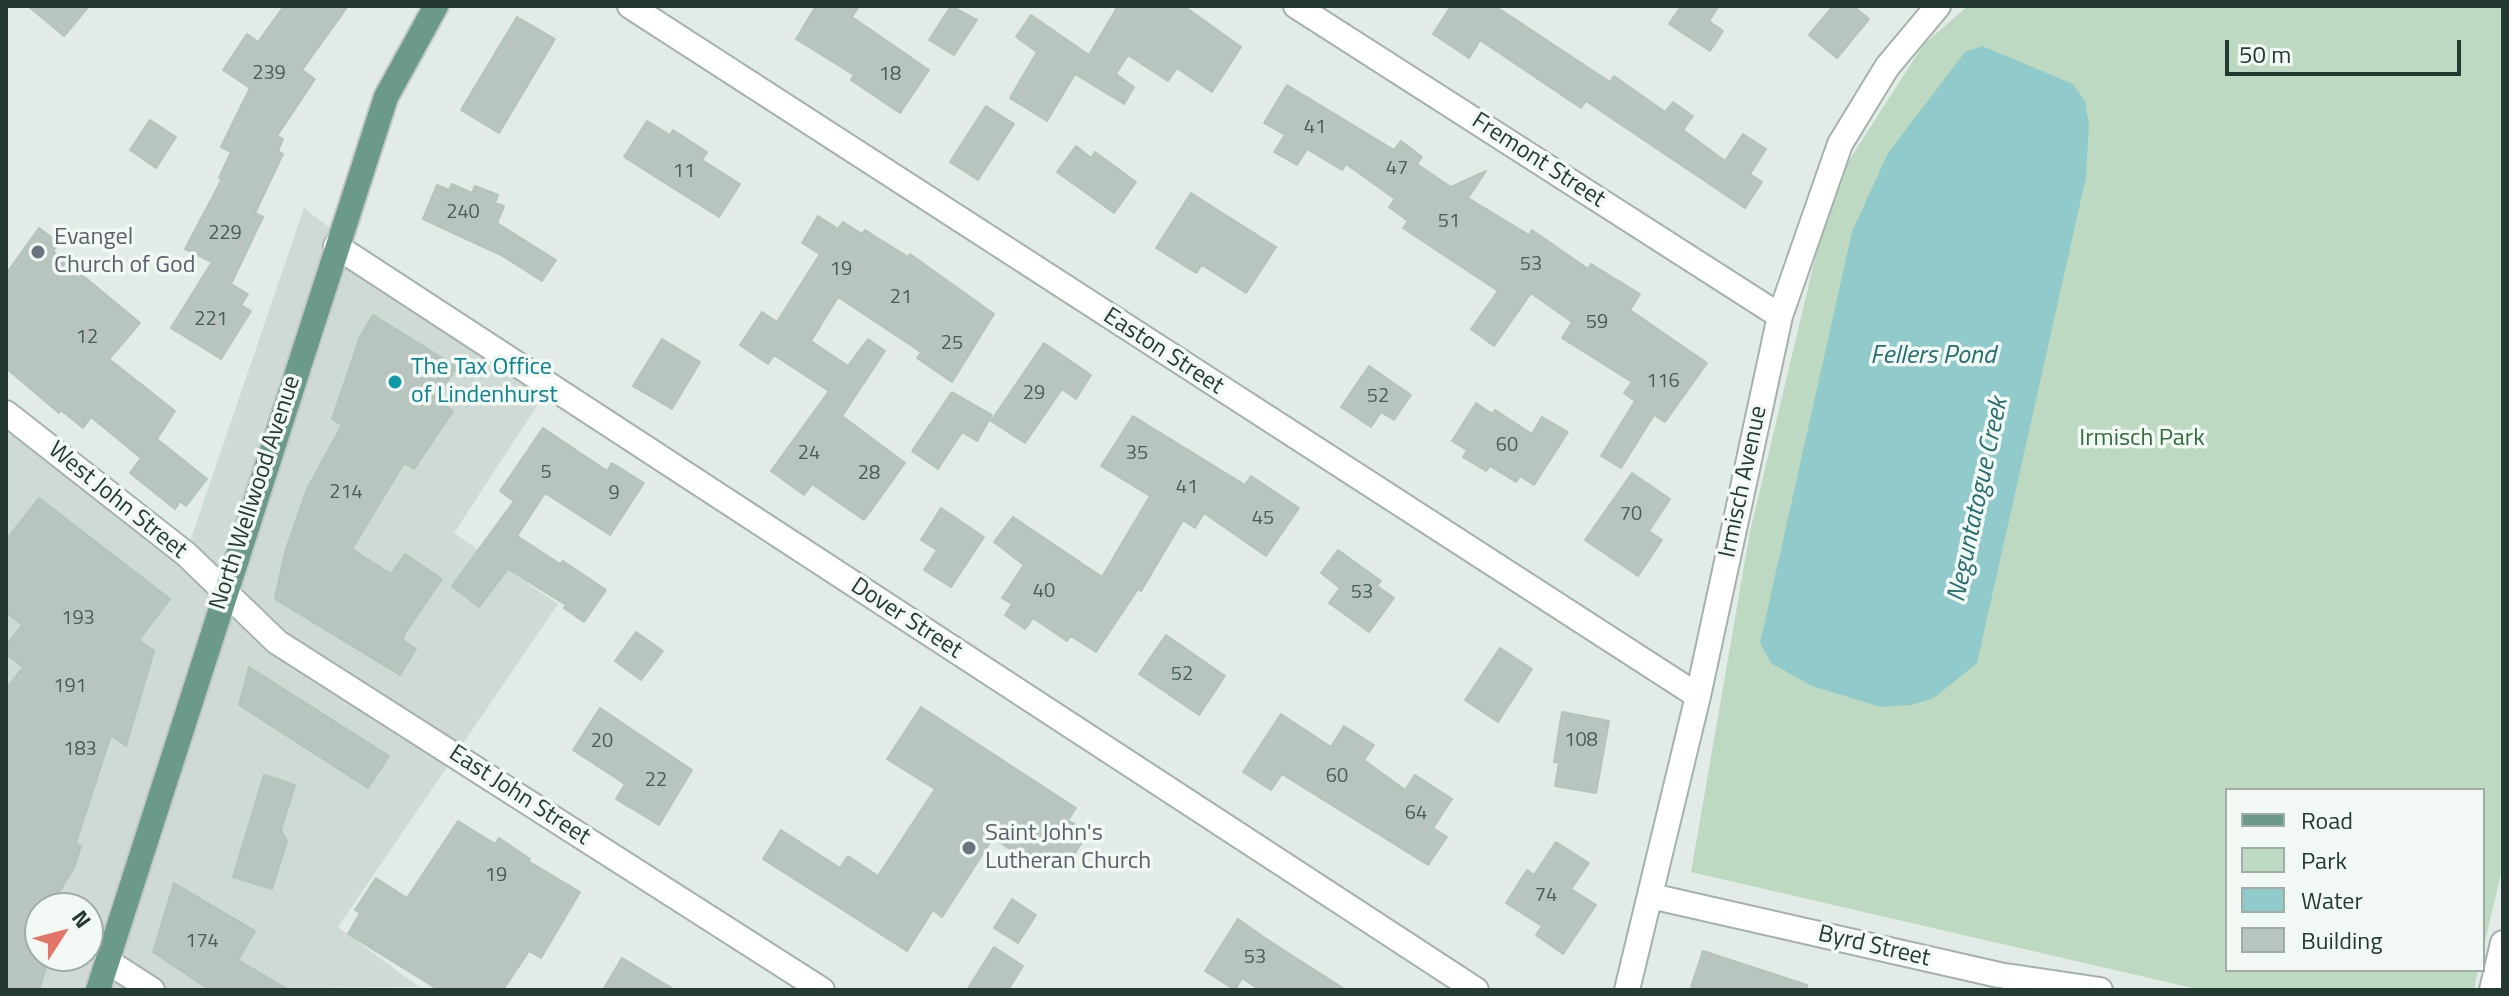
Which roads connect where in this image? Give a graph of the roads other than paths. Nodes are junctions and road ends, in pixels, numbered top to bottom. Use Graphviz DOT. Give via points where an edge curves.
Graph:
graph roads {
  1 [pos="436,6"];
  2 [pos="630,6"];
  3 [pos="1296,6"];
  4 [pos="1938,6"];
  5 [pos="336,246"];
  6 [pos="1780,316"];
  7 [pos="10,423"];
  8 [pos="223,593"];
  9 [pos="1698,696"];
  10 [pos="1651,896"];
  11 [pos="2503,943"];
  12 [pos="107,961"];
  13 [pos="1998,983"];
  14 [pos="98,990"];
  15 [pos="152,990"];
  16 [pos="822,990"];
  17 [pos="1476,990"];
  18 [pos="1627,990"];
  19 [pos="2099,990"];
  20 [pos="2492,990"];
  1 -- 5 [label="main road, North Wellwood Avenue" via="386,97"];
  2 -- 9 [label="street, Easton Street"];
  3 -- 6 [label="street, Fremont Street"];
  4 -- 6 [label="street, Irmisch Avenue" via="1887,67 1840,144"];
  5 -- 8 [label="main road, North Wellwood Avenue"];
  5 -- 17 [label="street, Dover Street"];
  6 -- 9 [label="street, Irmisch Avenue"];
  7 -- 8 [label="street, West John Street" via="186,554"];
  8 -- 12 [label="main road, North Wellwood Avenue"];
  8 -- 16 [label="street, East John Street" via="277,642"];
  9 -- 10 [label="street, Irmisch Avenue"];
  10 -- 13 [label="street, Byrd Street"];
  10 -- 18 [label="street, Irmisch Avenue"];
  11 -- 20 [label="street"];
  12 -- 14 [label="main road, North Wellwood Avenue"];
  12 -- 15 [label="street"];
  13 -- 19 [label="street, Byrd Street"];
}
